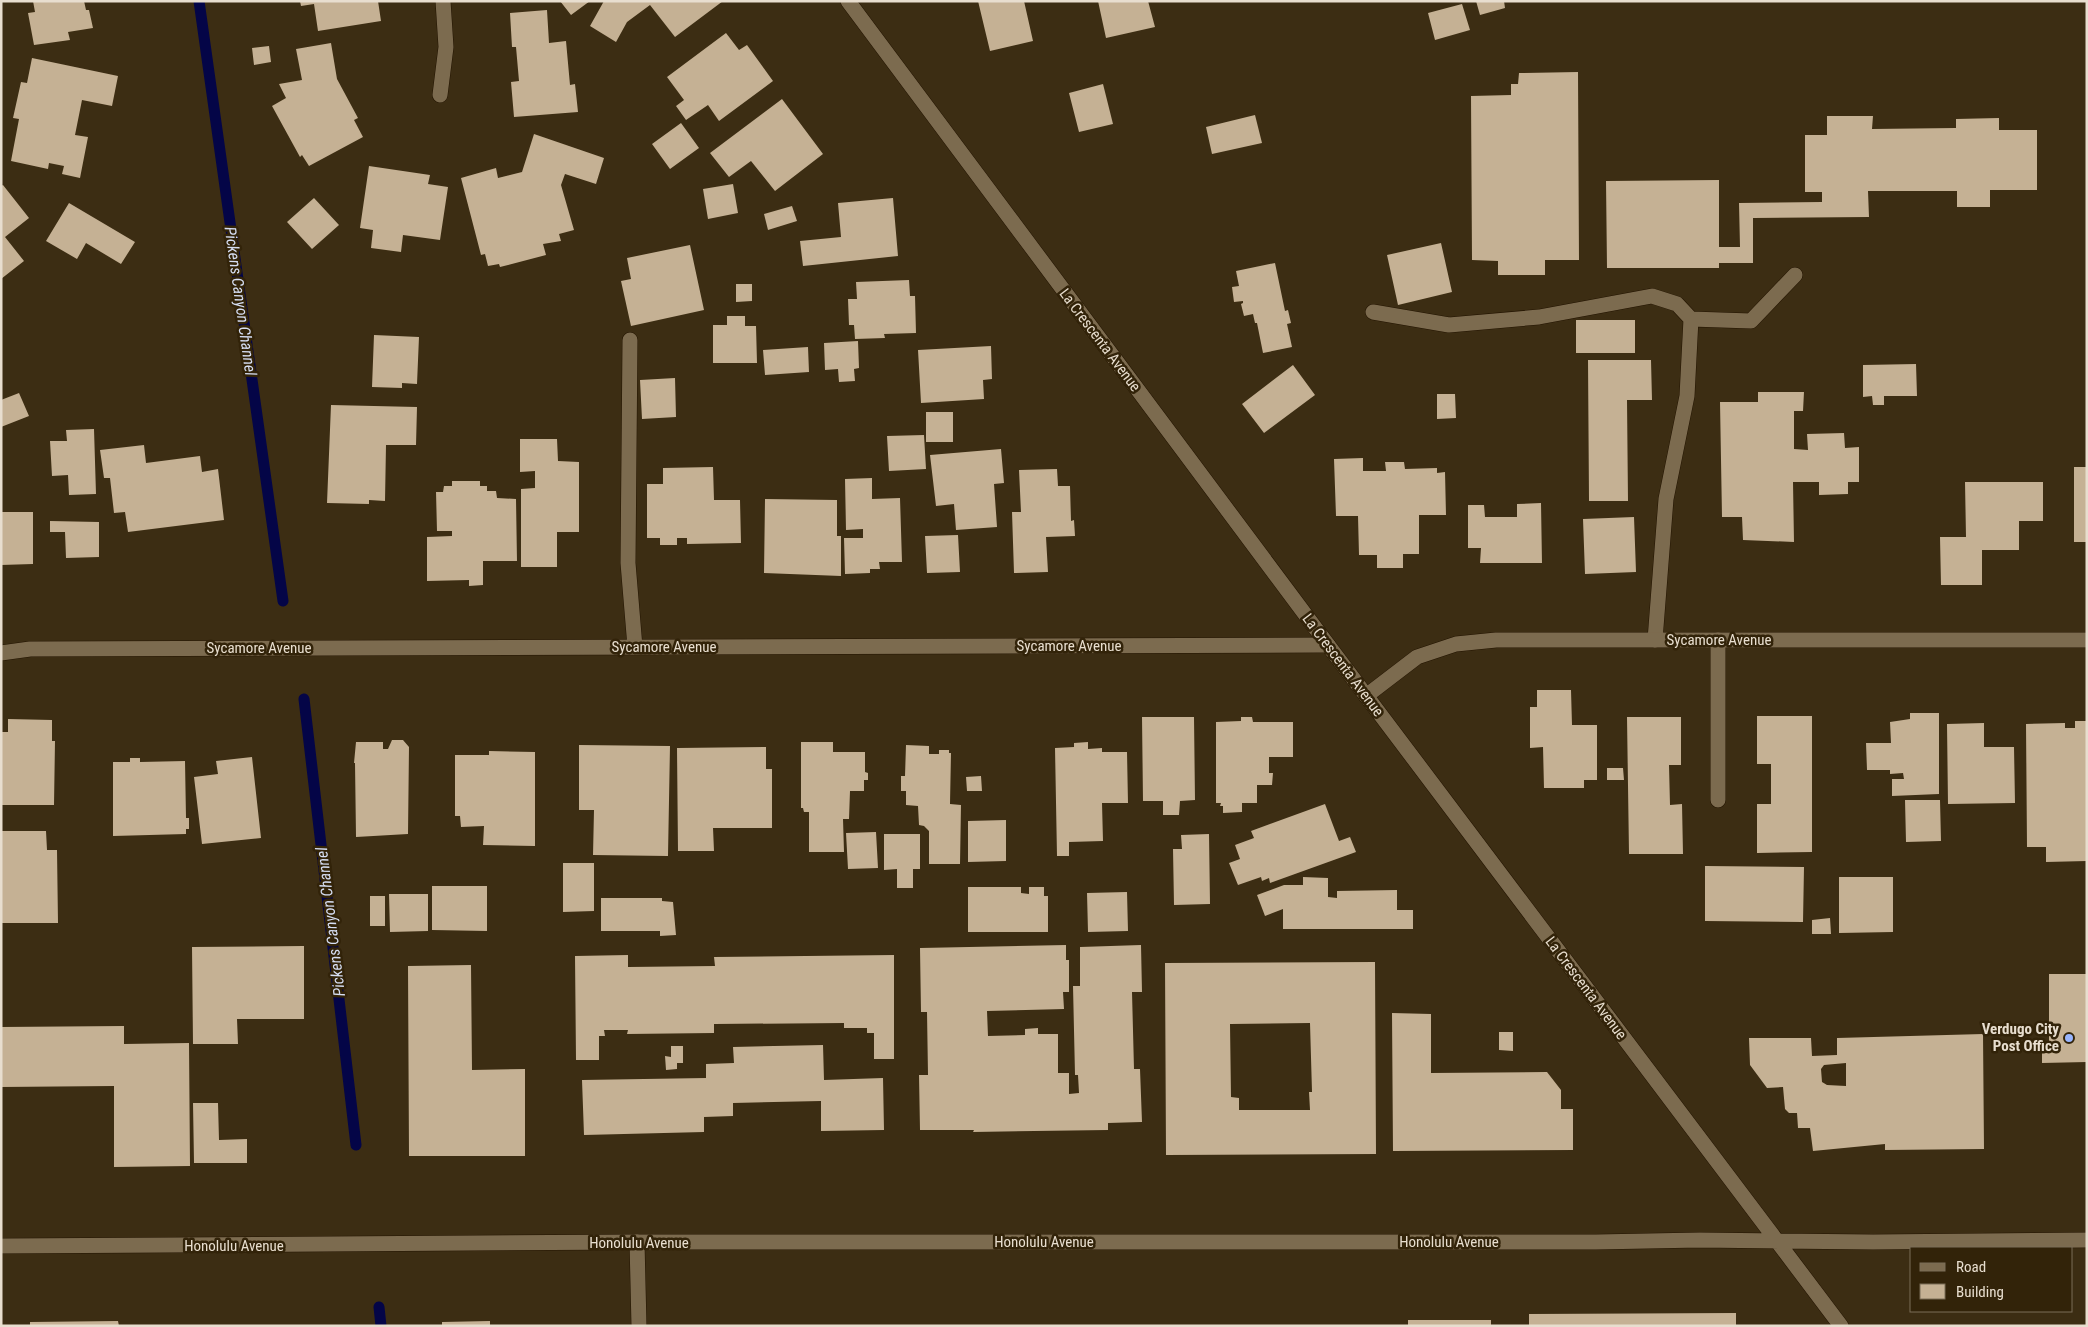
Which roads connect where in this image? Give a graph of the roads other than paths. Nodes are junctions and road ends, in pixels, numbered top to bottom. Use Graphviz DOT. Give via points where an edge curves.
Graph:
graph roads {
  1 [pos="443,1"];
  2 [pos="848,1"];
  3 [pos="440,95"];
  4 [pos="1795,275"];
  5 [pos="1373,312"];
  6 [pos="1691,319"];
  7 [pos="630,340"];
  8 [pos="1655,640"];
  9 [pos="1718,640"];
  10 [pos="2087,640"];
  11 [pos="1328,645"];
  12 [pos="635,647"];
  13 [pos="1,653"];
  14 [pos="1366,696"];
  15 [pos="1718,800"];
  16 [pos="2087,1240"];
  17 [pos="638,1242"];
  18 [pos="1778,1242"];
  19 [pos="1,1246"];
  20 [pos="639,1326"];
  21 [pos="1841,1326"];
  1 -- 3 [label="street" via="446,47"];
  2 -- 11 [label="street, La Crescenta Avenue"];
  4 -- 6 [label="street" via="1751,321"];
  5 -- 6 [label="street" via="1449,325 1539,317 1652,296 1677,304"];
  6 -- 8 [label="street" via="1687,396 1666,499"];
  7 -- 12 [label="street" via="628,563"];
  8 -- 9 [label="street, Sycamore Avenue"];
  8 -- 14 [label="street, Sycamore Avenue" via="1496,640 1456,644 1417,657"];
  9 -- 10 [label="street, Sycamore Avenue"];
  9 -- 15 [label="street"];
  11 -- 12 [label="street, Sycamore Avenue"];
  11 -- 14 [label="street, La Crescenta Avenue"];
  12 -- 13 [label="street, Sycamore Avenue" via="40,648"];
  14 -- 18 [label="street, La Crescenta Avenue"];
  16 -- 18 [label="street, Honolulu Avenue"];
  17 -- 18 [label="street, Honolulu Avenue"];
  17 -- 19 [label="street, Honolulu Avenue"];
  17 -- 20 [label="street"];
  18 -- 21 [label="street, La Crescenta Avenue"];
}
